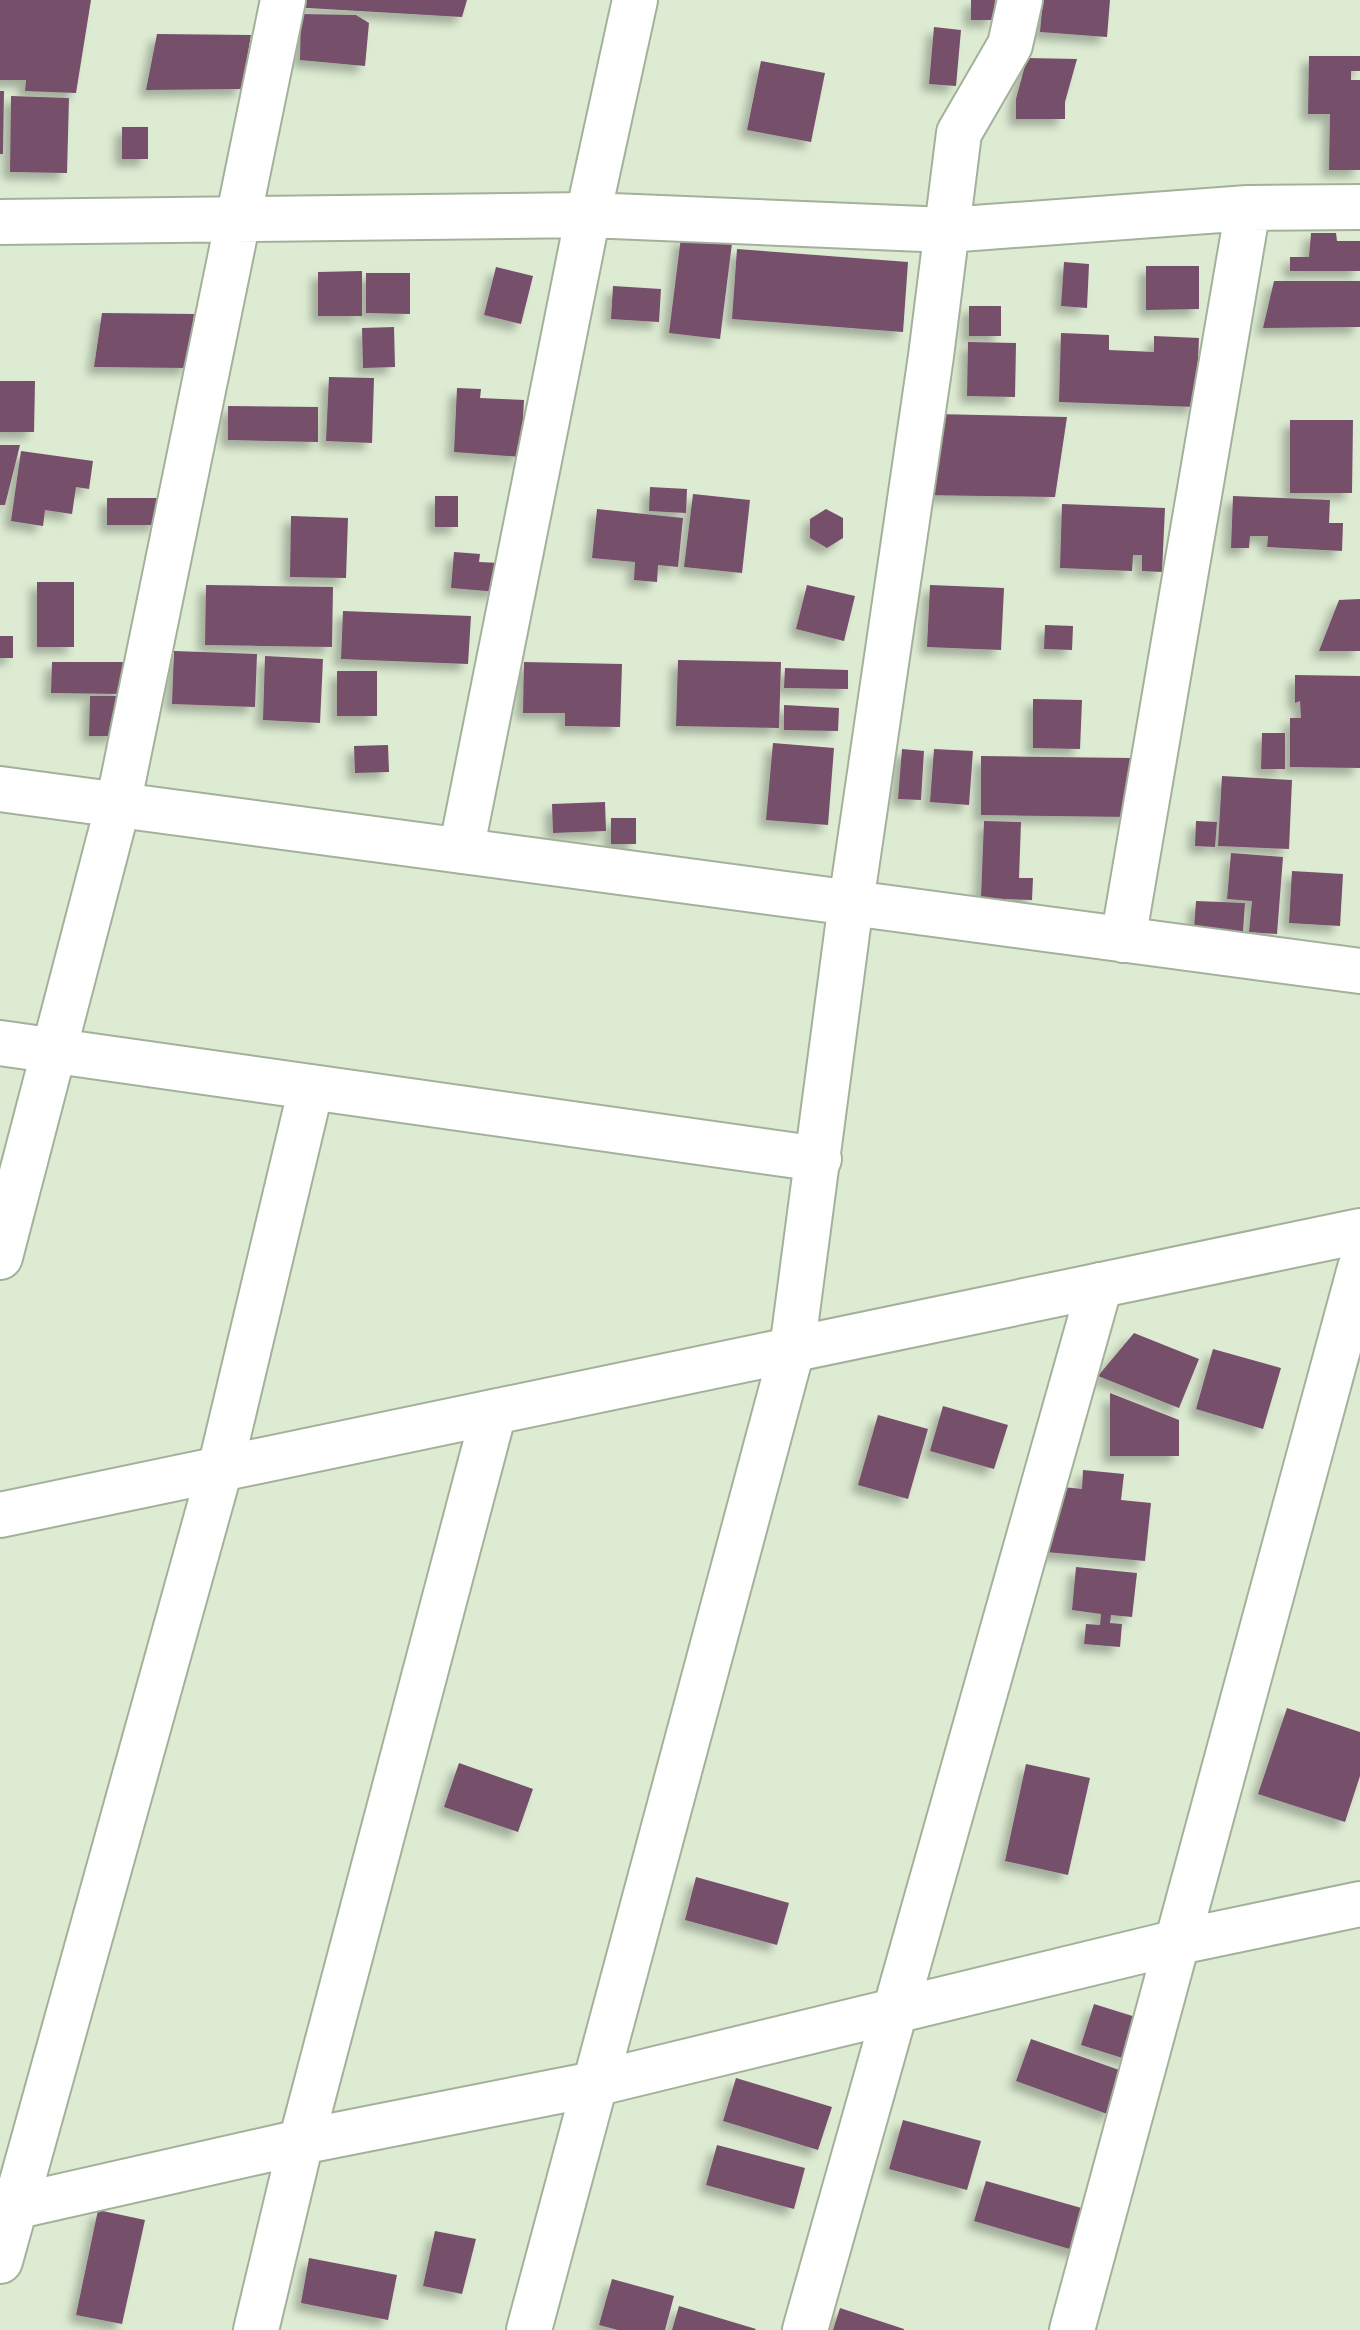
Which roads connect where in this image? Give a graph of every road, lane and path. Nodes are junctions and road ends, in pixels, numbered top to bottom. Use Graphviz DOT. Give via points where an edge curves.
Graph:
graph roads {
  1 [pos="283,0"];
  2 [pos="635,0"];
  3 [pos="1020,0"];
  4 [pos="1360,207"];
  5 [pos="1248,208"];
  6 [pos="588,215"];
  7 [pos="238,220"];
  8 [pos="0,222"];
  9 [pos="947,230"];
  10 [pos="0,789"];
  11 [pos="118,805"];
  12 [pos="461,851"];
  13 [pos="851,903"];
  14 [pos="1123,940"];
  15 [pos="1360,971"];
  16 [pos="0,1043"];
  17 [pos="53,1051"];
  18 [pos="311,1088"];
  19 [pos="819,1159"];
  20 [pos="1360,1231"];
  21 [pos="0,1257"];
  22 [pos="1360,1268"];
  23 [pos="1100,1285"];
  24 [pos="792,1350"];
  25 [pos="494,1412"];
  26 [pos="220,1469"];
  27 [pos="0,1515"];
  28 [pos="1360,1904"];
  29 [pos="1174,1943"];
  30 [pos="895,2009"];
  31 [pos="594,2084"];
  32 [pos="301,2142"];
  33 [pos="8,2208"];
  34 [pos="0,2261"];
  35 [pos="256,2330"];
  36 [pos="529,2330"];
  37 [pos="805,2330"];
  38 [pos="1072,2330"];
  1 -- 7 [label="street"];
  2 -- 6 [label="street"];
  3 -- 9 [label="street" via="1010,45 959,133"];
  4 -- 5 [label="street"];
  5 -- 9 [label="street"];
  5 -- 14 [label="street"];
  6 -- 7 [label="street"];
  6 -- 9 [label="street"];
  6 -- 12 [label="street"];
  7 -- 8 [label="street"];
  7 -- 11 [label="street"];
  9 -- 13 [label="street"];
  10 -- 11 [label="street"];
  11 -- 12 [label="street"];
  11 -- 17 [label="street"];
  12 -- 13 [label="street"];
  13 -- 14 [label="street"];
  13 -- 19 [label="street"];
  14 -- 15 [label="street"];
  16 -- 17 [label="street"];
  17 -- 18 [label="street"];
  17 -- 21 [label="street"];
  18 -- 19 [label="street"];
  18 -- 26 [label="street"];
  19 -- 24 [label="street"];
  20 -- 23 [label="street"];
  22 -- 29 [label="street"];
  23 -- 24 [label="street"];
  23 -- 30 [label="street"];
  24 -- 25 [label="street"];
  24 -- 31 [label="street"];
  25 -- 26 [label="street"];
  25 -- 32 [label="street"];
  26 -- 27 [label="street"];
  26 -- 33 [label="street"];
  28 -- 29 [label="street"];
  29 -- 30 [label="street"];
  29 -- 38 [label="street"];
  30 -- 31 [label="street"];
  30 -- 37 [label="street"];
  31 -- 32 [label="street"];
  31 -- 36 [label="street"];
  32 -- 33 [label="street"];
  32 -- 35 [label="street"];
  33 -- 34 [label="street"];
}
